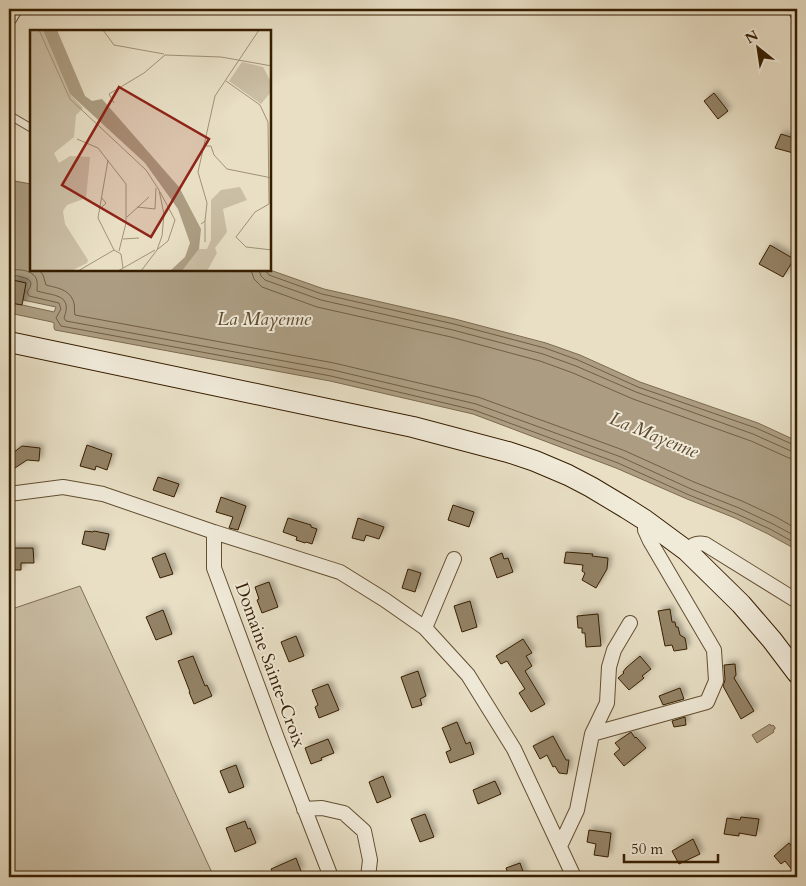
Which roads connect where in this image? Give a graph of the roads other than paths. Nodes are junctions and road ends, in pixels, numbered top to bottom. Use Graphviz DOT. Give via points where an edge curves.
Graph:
graph roads {
  1 [pos="15,9"];
  2 [pos="796,9"];
  3 [pos="797,13"];
  4 [pos="9,19"];
  5 [pos="9,115"];
  6 [pos="30,127"];
  7 [pos="9,342"];
  8 [pos="9,494"];
  9 [pos="645,520"];
  10 [pos="214,532"];
  11 [pos="687,551"];
  12 [pos="454,559"];
  13 [pos="797,601"];
  14 [pos="630,622"];
  15 [pos="425,628"];
  16 [pos="797,674"];
  17 [pos="592,734"];
  18 [pos="304,809"];
  19 [pos="560,846"];
  20 [pos="331,877"];
  21 [pos="368,877"];
  22 [pos="574,877"];
  1 -- 4 [label="street"];
  2 -- 3 [label="street"];
  5 -- 6 [label="lane"];
  7 -- 9 [label="main road" via="413,427 508,452 575,479"];
  8 -- 10 [label="street" via="63,487 103,494"];
  9 -- 11 [label="main road"];
  9 -- 17 [label="street" via="650,541 714,650 716,681 707,702"];
  10 -- 15 [label="street" via="340,572"];
  10 -- 18 [label="street, Domaine Sainte-Croix" via="214,568"];
  11 -- 13 [label="street" via="695,544 704,544"];
  11 -- 16 [label="main road" via="741,604"];
  12 -- 15 [label="street"];
  14 -- 17 [label="street" via="614,650 609,668 607,702"];
  15 -- 19 [label="street" via="468,675 514,749"];
  17 -- 19 [label="street" via="577,810"];
  18 -- 20 [label="street, Domaine Sainte-Croix"];
  18 -- 21 [label="street" via="322,808 344,813 364,831 370,860"];
  19 -- 22 [label="street"];
}
